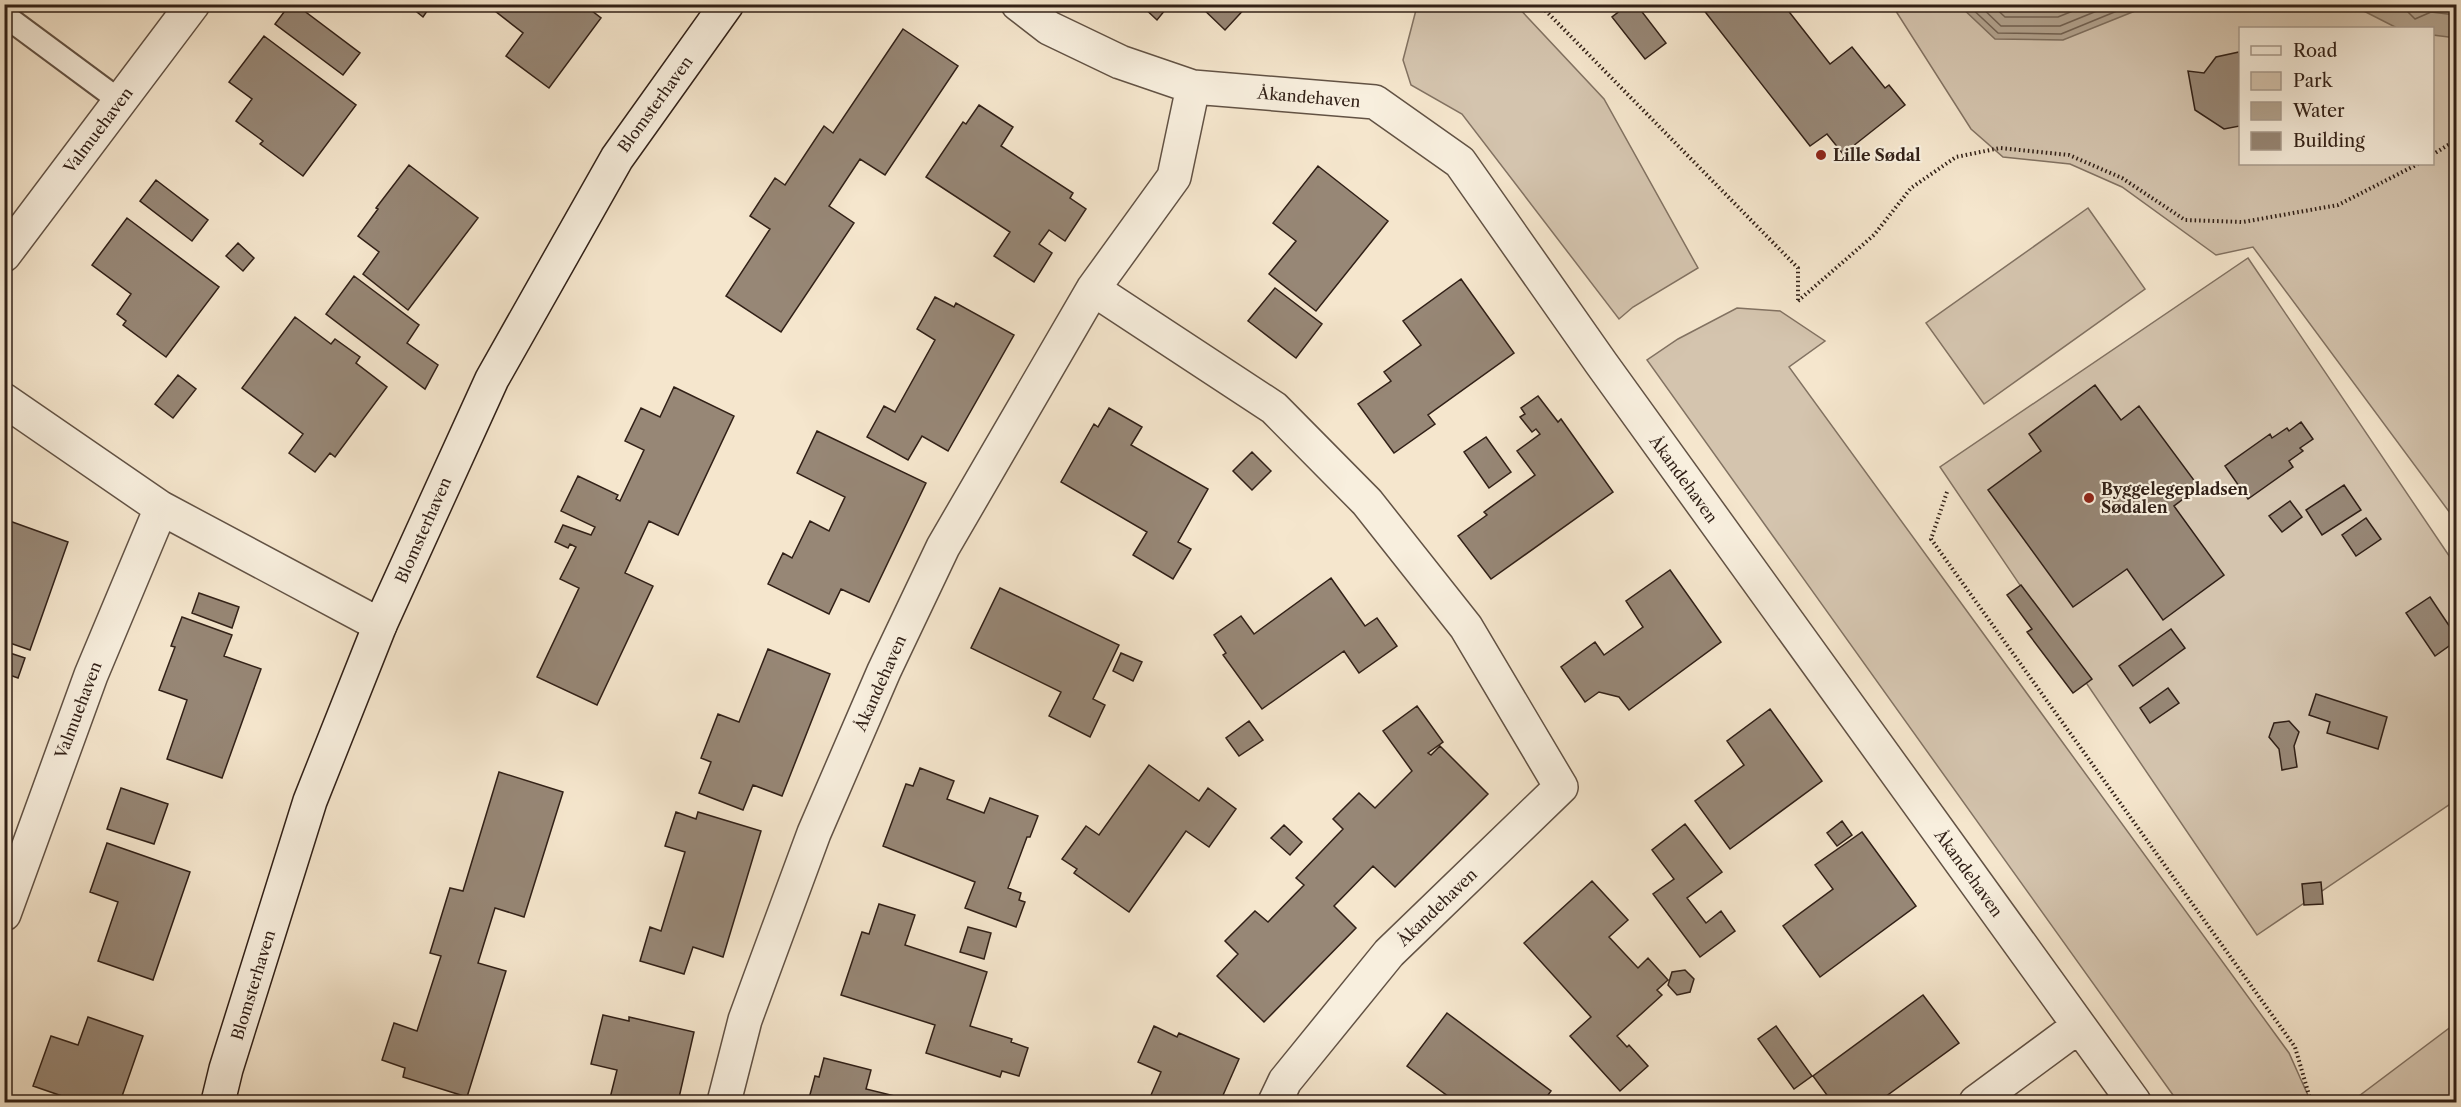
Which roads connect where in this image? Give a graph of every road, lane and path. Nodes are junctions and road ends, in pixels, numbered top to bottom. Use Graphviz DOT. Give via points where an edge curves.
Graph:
graph roads {
  1 [pos="193,4"];
  2 [pos="727,4"];
  3 [pos="1018,4"];
  4 [pos="1539,4"];
  5 [pos="4,15"];
  6 [pos="1193,87"];
  7 [pos="120,101"];
  8 [pos="2457,140"];
  9 [pos="2434,154"];
  10 [pos="2416,165"];
  11 [pos="4,255"];
  12 [pos="1093,289"];
  13 [pos="4,400"];
  14 [pos="1947,492"];
  15 [pos="161,508"];
  16 [pos="380,625"];
  17 [pos="4,914"];
  18 [pos="2079,1026"];
  19 [pos="218,1102"];
  20 [pos="724,1102"];
  21 [pos="1275,1102"];
  22 [pos="1976,1102"];
  23 [pos="2134,1102"];
  24 [pos="2312,1102"];
  1 -- 7 [label="street, Valmuehaven"];
  2 -- 16 [label="street, Blomsterhaven" via="617,158 492,379"];
  3 -- 6 [label="street, Åkandehaven" via="1049,28 1120,62"];
  4 -- 10 [label="path" via="1798,268 1798,301 1874,235 1911,188 1956,157 2000,148 2069,155 2122,178 2185,220 2243,222 2338,205"];
  5 -- 7 [label="lane"];
  6 -- 12 [label="street, Åkandehaven" via="1174,177"];
  6 -- 18 [label="street, Åkandehaven" via="1375,102 1460,162 1600,363"];
  7 -- 11 [label="street, Valmuehaven"];
  8 -- 9 [label="path"];
  12 -- 20 [label="street, Åkandehaven" via="943,547 884,671 814,833 745,1020"];
  12 -- 21 [label="street, Åkandehaven" via="1274,408 1367,502 1466,627 1561,786 1389,953 1285,1081"];
  13 -- 15 [label="street"];
  14 -- 24 [label="path" via="1931,539 2295,1047"];
  15 -- 16 [label="street"];
  15 -- 17 [label="street, Valmuehaven" via="79,705"];
  16 -- 19 [label="street, Blomsterhaven" via="310,801"];
  18 -- 22 [label="street"];
  18 -- 23 [label="street, Åkandehaven"];
}
